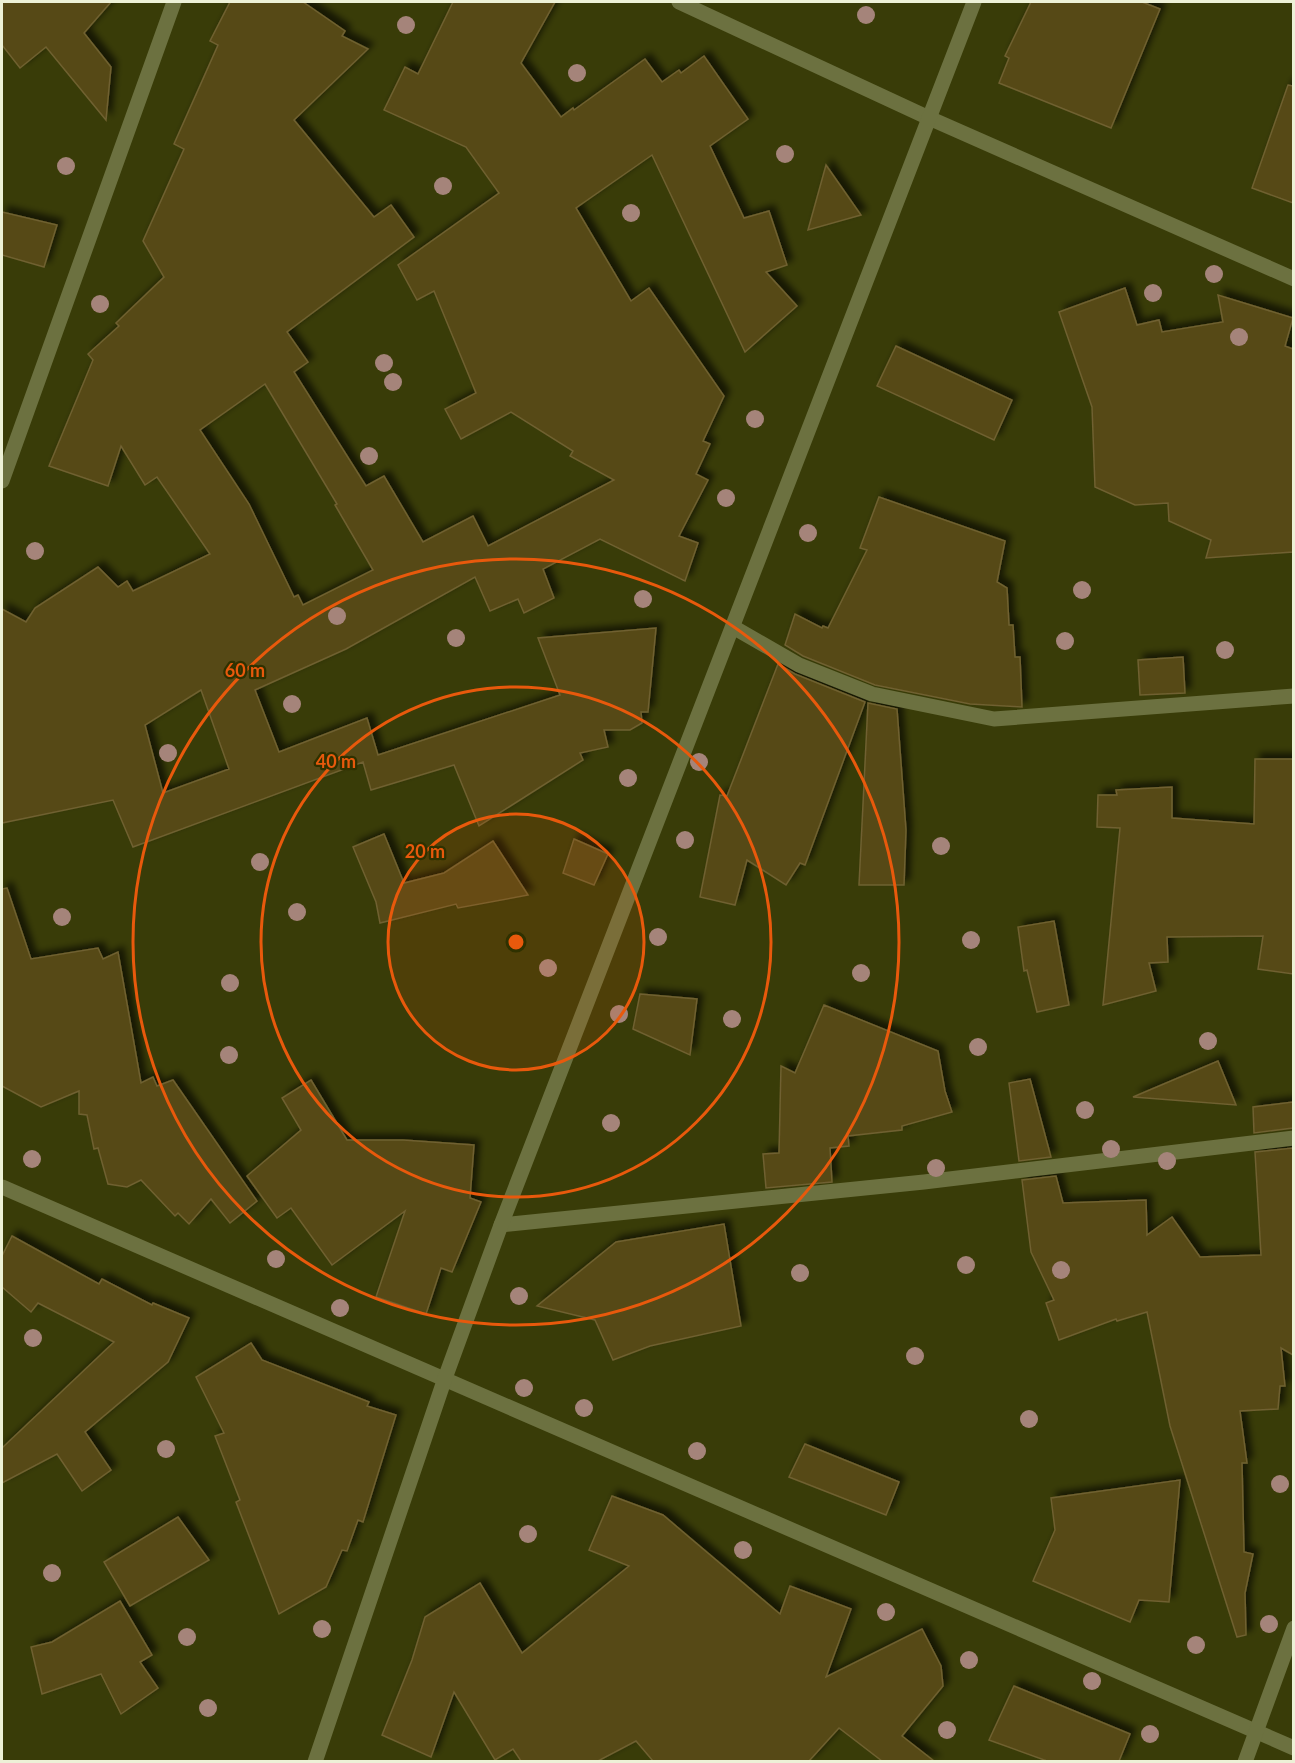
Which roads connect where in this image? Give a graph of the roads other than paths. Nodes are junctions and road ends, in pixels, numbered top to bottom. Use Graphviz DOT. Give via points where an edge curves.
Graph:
graph roads {
  1 [pos="174,2"];
  2 [pos="679,2"];
  3 [pos="974,2"];
  4 [pos="929,118"];
  5 [pos="1293,279"];
  6 [pos="2,481"];
  7 [pos="733,627"];
  8 [pos="1293,696"];
  9 [pos="1293,1138"];
  10 [pos="2,1187"];
  11 [pos="501,1226"];
  12 [pos="444,1381"];
  13 [pos="1293,1628"];
  14 [pos="1256,1731"];
  15 [pos="1293,1748"];
  16 [pos="315,1761"];
  17 [pos="1245,1761"];
  1 -- 6 [label="street"];
  2 -- 4 [label="street"];
  3 -- 4 [label="street"];
  4 -- 5 [label="street"];
  4 -- 7 [label="street"];
  7 -- 8 [label="street" via="799,665 872,694 994,719"];
  7 -- 11 [label="street"];
  9 -- 11 [label="street"];
  10 -- 12 [label="street"];
  11 -- 12 [label="street"];
  12 -- 14 [label="street"];
  12 -- 16 [label="street"];
  13 -- 14 [label="street"];
  14 -- 15 [label="street"];
  14 -- 17 [label="street"];
}
